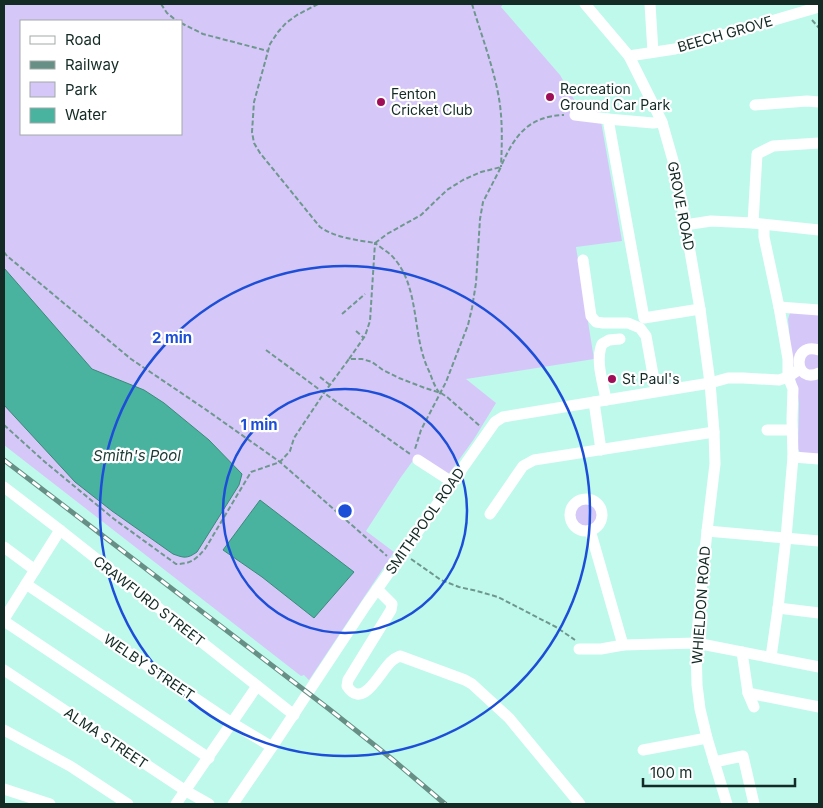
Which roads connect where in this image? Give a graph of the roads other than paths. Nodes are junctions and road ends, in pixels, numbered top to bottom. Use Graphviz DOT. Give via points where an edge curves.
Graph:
graph roads {
  1 [pos="585,4"];
  2 [pos="650,4"];
  3 [pos="819,7"];
  4 [pos="791,9"];
  5 [pos="653,52"];
  6 [pos="629,56"];
  7 [pos="819,102"];
  8 [pos="754,105"];
  9 [pos="575,115"];
  10 [pos="608,119"];
  11 [pos="662,122"];
  12 [pos="819,143"];
  13 [pos="758,224"];
  14 [pos="685,226"];
  15 [pos="819,230"];
  16 [pos="583,260"];
  17 [pos="779,307"];
  18 [pos="700,309"];
  19 [pos="819,310"];
  20 [pos="620,339"];
  21 [pos="819,350"];
  22 [pos="800,369"];
  23 [pos="819,374"];
  24 [pos="788,377"];
  25 [pos="710,382"];
  26 [pos="656,392"];
  27 [pos="606,400"];
  28 [pos="594,402"];
  29 [pos="767,430"];
  30 [pos="792,430"];
  31 [pos="714,432"];
  32 [pos="601,450"];
  33 [pos="793,457"];
  34 [pos="417,459"];
  35 [pos="819,459"];
  36 [pos="452,482"];
  37 [pos="4,487"];
  38 [pos="490,514"];
  39 [pos="60,530"];
  40 [pos="590,530"];
  41 [pos="707,531"];
  42 [pos="786,538"];
  43 [pos="819,541"];
  44 [pos="4,547"];
  45 [pos="35,570"];
  46 [pos="26,584"];
  47 [pos="377,589"];
  48 [pos="7,605"];
  49 [pos="778,608"];
  50 [pos="819,613"];
  51 [pos="4,620"];
  52 [pos="696,643"];
  53 [pos="623,645"];
  54 [pos="579,649"];
  55 [pos="742,652"];
  56 [pos="771,657"];
  57 [pos="819,667"];
  58 [pos="4,670"];
  59 [pos="257,686"];
  60 [pos="748,694"];
  61 [pos="754,707"];
  62 [pos="819,707"];
  63 [pos="295,713"];
  64 [pos="232,723"];
  65 [pos="4,730"];
  66 [pos="707,738"];
  67 [pos="272,747"];
  68 [pos="643,750"];
  69 [pos="209,758"];
  70 [pos="714,762"];
  71 [pos="4,789"];
  72 [pos="186,791"];
  73 [pos="50,804"];
  74 [pos="128,804"];
  75 [pos="176,804"];
  76 [pos="209,804"];
  77 [pos="233,804"];
  78 [pos="580,804"];
  79 [pos="727,804"];
  80 [pos="754,804"];
  1 -- 6 [label="street, GROVE ROAD"];
  2 -- 5 [label="street"];
  3 -- 4 [label="street, BEECH GROVE"];
  4 -- 5 [label="street, BEECH GROVE" via="675,49"];
  5 -- 6 [label="street, BEECH GROVE"];
  6 -- 11 [label="street, GROVE ROAD"];
  7 -- 8 [label="street"];
  9 -- 10 [label="street"];
  10 -- 11 [label="street"];
  10 -- 18 [label="street" via="644,318"];
  11 -- 14 [label="street, GROVE ROAD" via="676,171"];
  12 -- 13 [label="street" via="773,146 756,154"];
  13 -- 14 [label="street" via="711,221"];
  13 -- 15 [label="street"];
  13 -- 17 [label="street" via="764,237"];
  14 -- 18 [label="street, GROVE ROAD"];
  16 -- 26 [label="street" via="591,316 596,322 628,323 640,328 646,336"];
  17 -- 19 [label="street"];
  17 -- 24 [label="street"];
  18 -- 25 [label="street, GROVE ROAD"];
  20 -- 27 [label="street" via="609,340 599,350"];
  21 -- 22 [label="street" via="804,351 799,360"];
  22 -- 23 [label="street" via="812,376"];
  22 -- 24 [label="street"];
  24 -- 25 [label="street, SMITHPOOL ROAD" via="779,380 728,378"];
  24 -- 30 [label="street" via="793,389"];
  25 -- 26 [label="street, SMITHPOOL ROAD"];
  25 -- 31 [label="street, GROVE ROAD"];
  26 -- 27 [label="street, SMITHPOOL ROAD"];
  27 -- 28 [label="street, SMITHPOOL ROAD"];
  28 -- 32 [label="street"];
  28 -- 36 [label="street, SMITHPOOL ROAD" via="504,417 495,422"];
  29 -- 30 [label="street"];
  30 -- 33 [label="street"];
  31 -- 32 [label="street"];
  31 -- 41 [label="street, WHIELDON ROAD" via="715,464"];
  32 -- 38 [label="street" via="534,460 523,466"];
  33 -- 35 [label="street"];
  33 -- 42 [label="street"];
  34 -- 36 [label="street"];
  36 -- 47 [label="street, SMITHPOOL ROAD"];
  37 -- 39 [label="street, CRAWFURD STREET"];
  39 -- 45 [label="street"];
  39 -- 59 [label="street, CRAWFURD STREET"];
  40 -- 53 [label="street"];
  41 -- 42 [label="street"];
  41 -- 52 [label="street, WHIELDON ROAD"];
  42 -- 43 [label="street"];
  42 -- 49 [label="street"];
  44 -- 45 [label="street"];
  45 -- 46 [label="street"];
  46 -- 48 [label="street"];
  46 -- 64 [label="street, WELBY STREET"];
  47 -- 63 [label="street, SMITHPOOL ROAD"];
  47 -- 78 [label="street" via="392,604 391,610 348,680 350,690 361,694 369,690 392,660 400,656 465,680 509,718"];
  48 -- 51 [label="street"];
  49 -- 50 [label="street"];
  49 -- 56 [label="street"];
  51 -- 69 [label="street"];
  52 -- 53 [label="street"];
  52 -- 55 [label="street"];
  52 -- 66 [label="street, WHIELDON ROAD" via="697,686"];
  53 -- 54 [label="street"];
  55 -- 56 [label="street"];
  55 -- 60 [label="street"];
  56 -- 57 [label="street"];
  58 -- 72 [label="street, ALMA STREET"];
  59 -- 63 [label="street, CRAWFURD STREET"];
  59 -- 64 [label="street"];
  60 -- 61 [label="street"];
  60 -- 62 [label="street"];
  63 -- 67 [label="street, SMITHPOOL ROAD"];
  64 -- 67 [label="street, WELBY STREET"];
  64 -- 69 [label="street"];
  65 -- 74 [label="street" via="70,766"];
  66 -- 68 [label="street"];
  66 -- 70 [label="street, WHIELDON ROAD"];
  67 -- 77 [label="street, SMITHPOOL ROAD"];
  69 -- 72 [label="street"];
  70 -- 79 [label="street, WHIELDON ROAD"];
  70 -- 80 [label="street" via="743,756"];
  71 -- 73 [label="street"];
  72 -- 75 [label="street"];
  72 -- 76 [label="street, ALMA STREET"];
}
